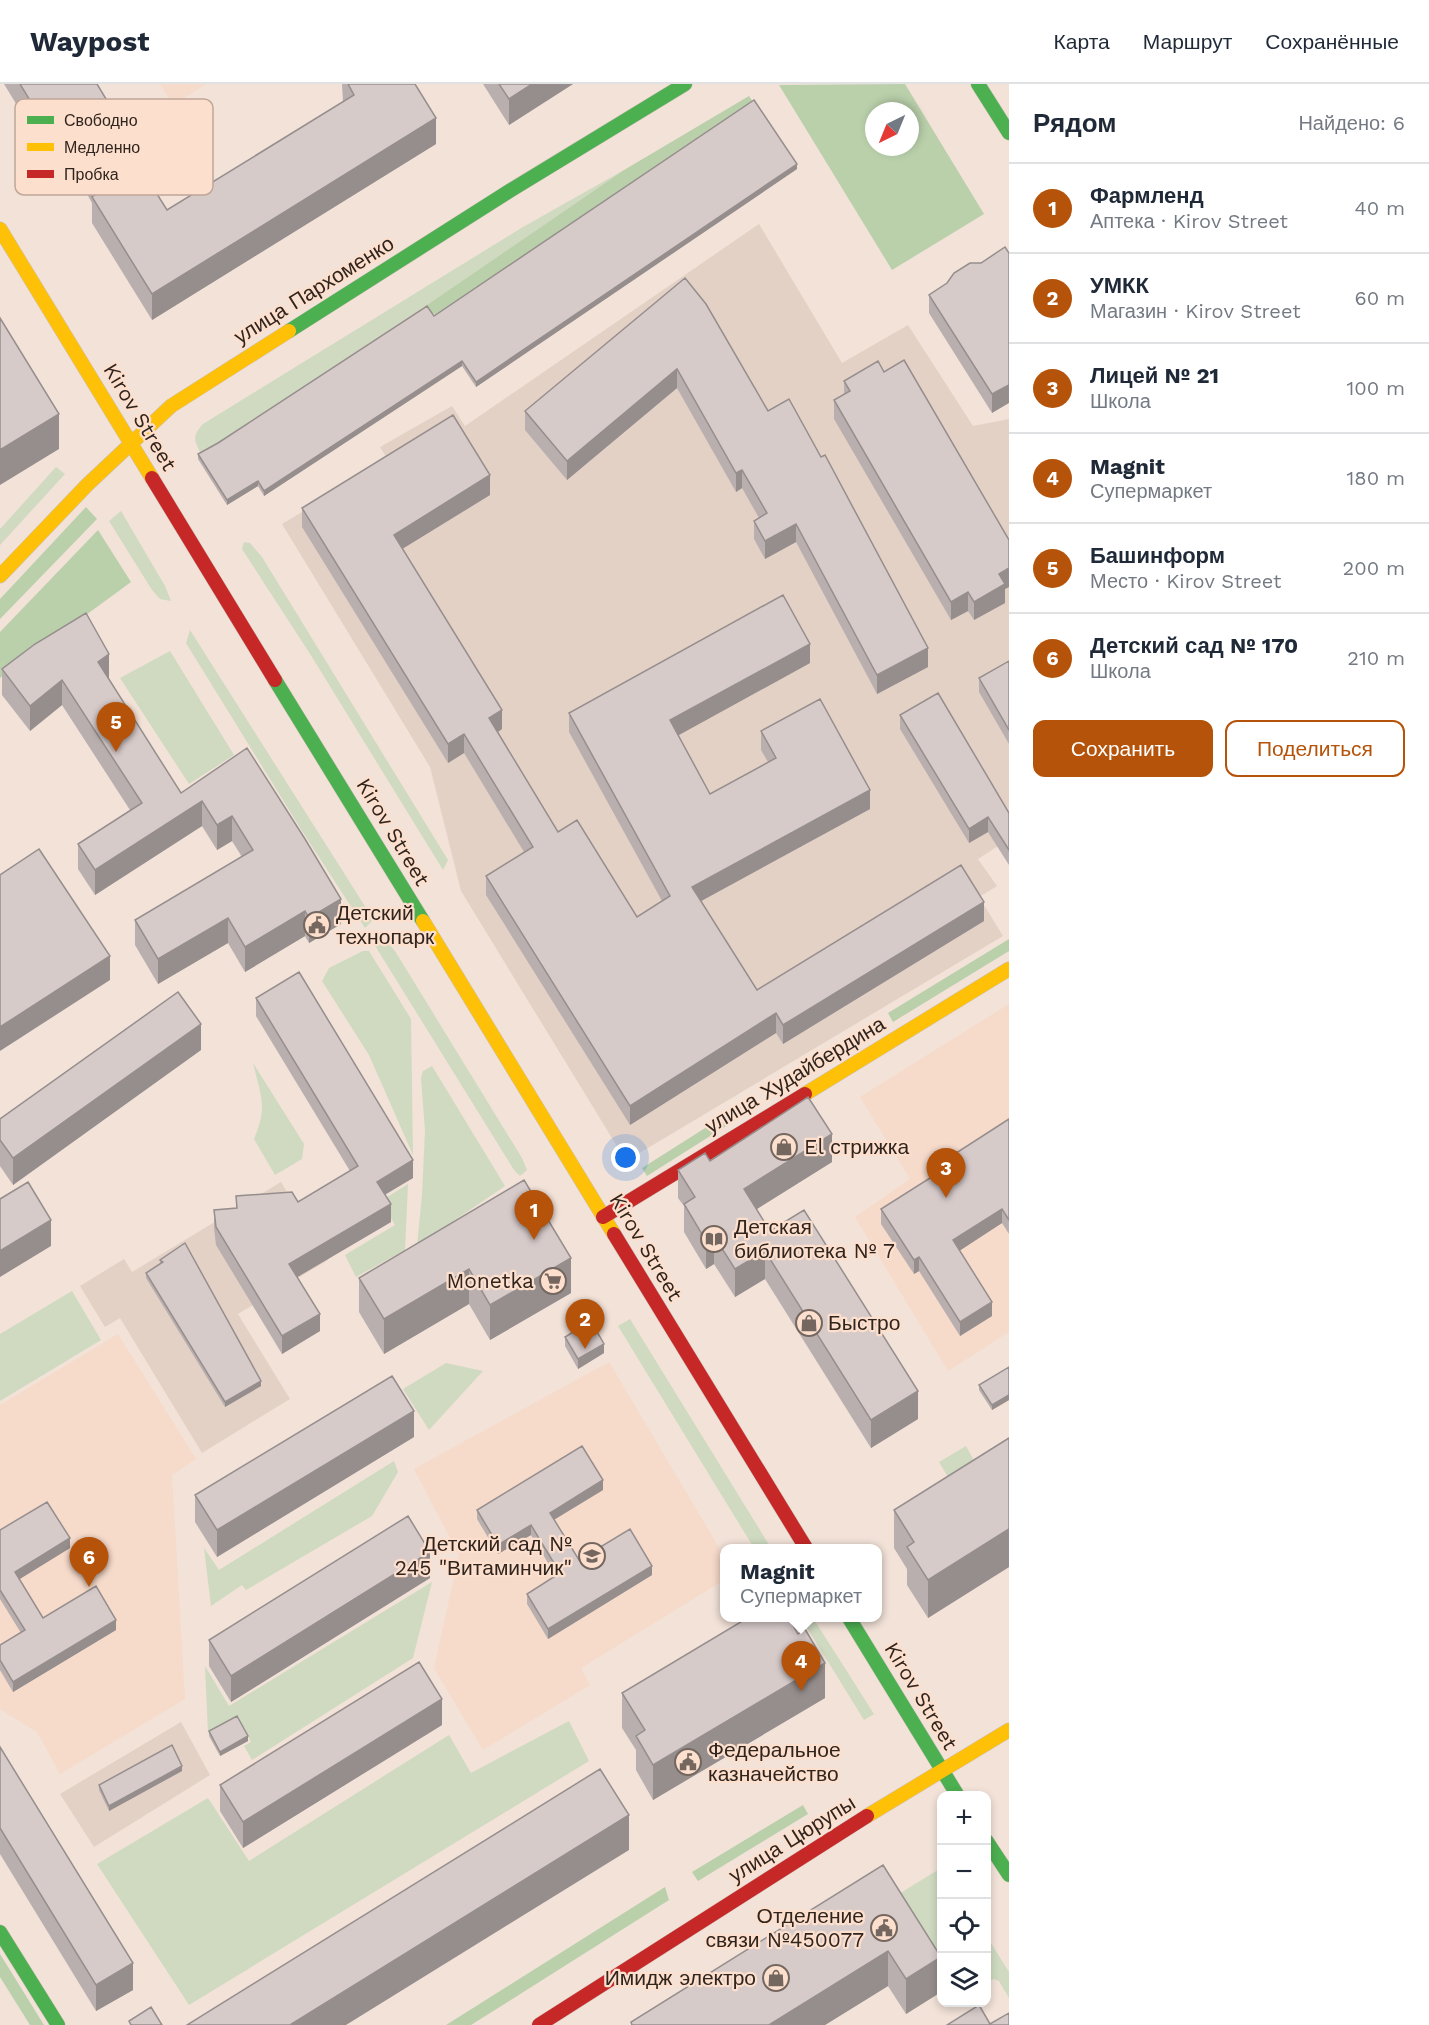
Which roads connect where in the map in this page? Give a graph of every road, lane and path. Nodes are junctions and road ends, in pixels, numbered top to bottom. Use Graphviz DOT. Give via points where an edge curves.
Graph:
graph roads {
  1 [pos="685,84"];
  2 [pos="978,84"];
  3 [pos="1009,134"];
  4 [pos="0,229"];
  5 [pos="131,443"];
  6 [pos="0,576"];
  7 [pos="1009,969"];
  8 [pos="603,1217"];
  9 [pos="804,1544"];
  10 [pos="852,1622"];
  11 [pos="1009,1730"];
  12 [pos="942,1770"];
  13 [pos="955,1791"];
  14 [pos="990,1845"];
  15 [pos="1009,1875"];
  16 [pos="0,1932"];
  17 [pos="58,2025"];
  18 [pos="539,2025"];
  1 -- 5 [label="street, улица Пархоменко" via="171,406"];
  2 -- 3 [label="street"];
  4 -- 5 [label="street, Kirov Street"];
  5 -- 6 [label="street, улица Пархоменко"];
  5 -- 8 [label="street, Kirov Street"];
  7 -- 8 [label="street, улица Худайбердина"];
  8 -- 9 [label="street, Kirov Street"];
  10 -- 12 [label="street, Kirov Street"];
  11 -- 12 [label="street, улица Цюрупы"];
  12 -- 13 [label="street, Kirov Street"];
  12 -- 18 [label="street, улица Цюрупы"];
  14 -- 15 [label="street"];
  16 -- 17 [label="street"];
}
